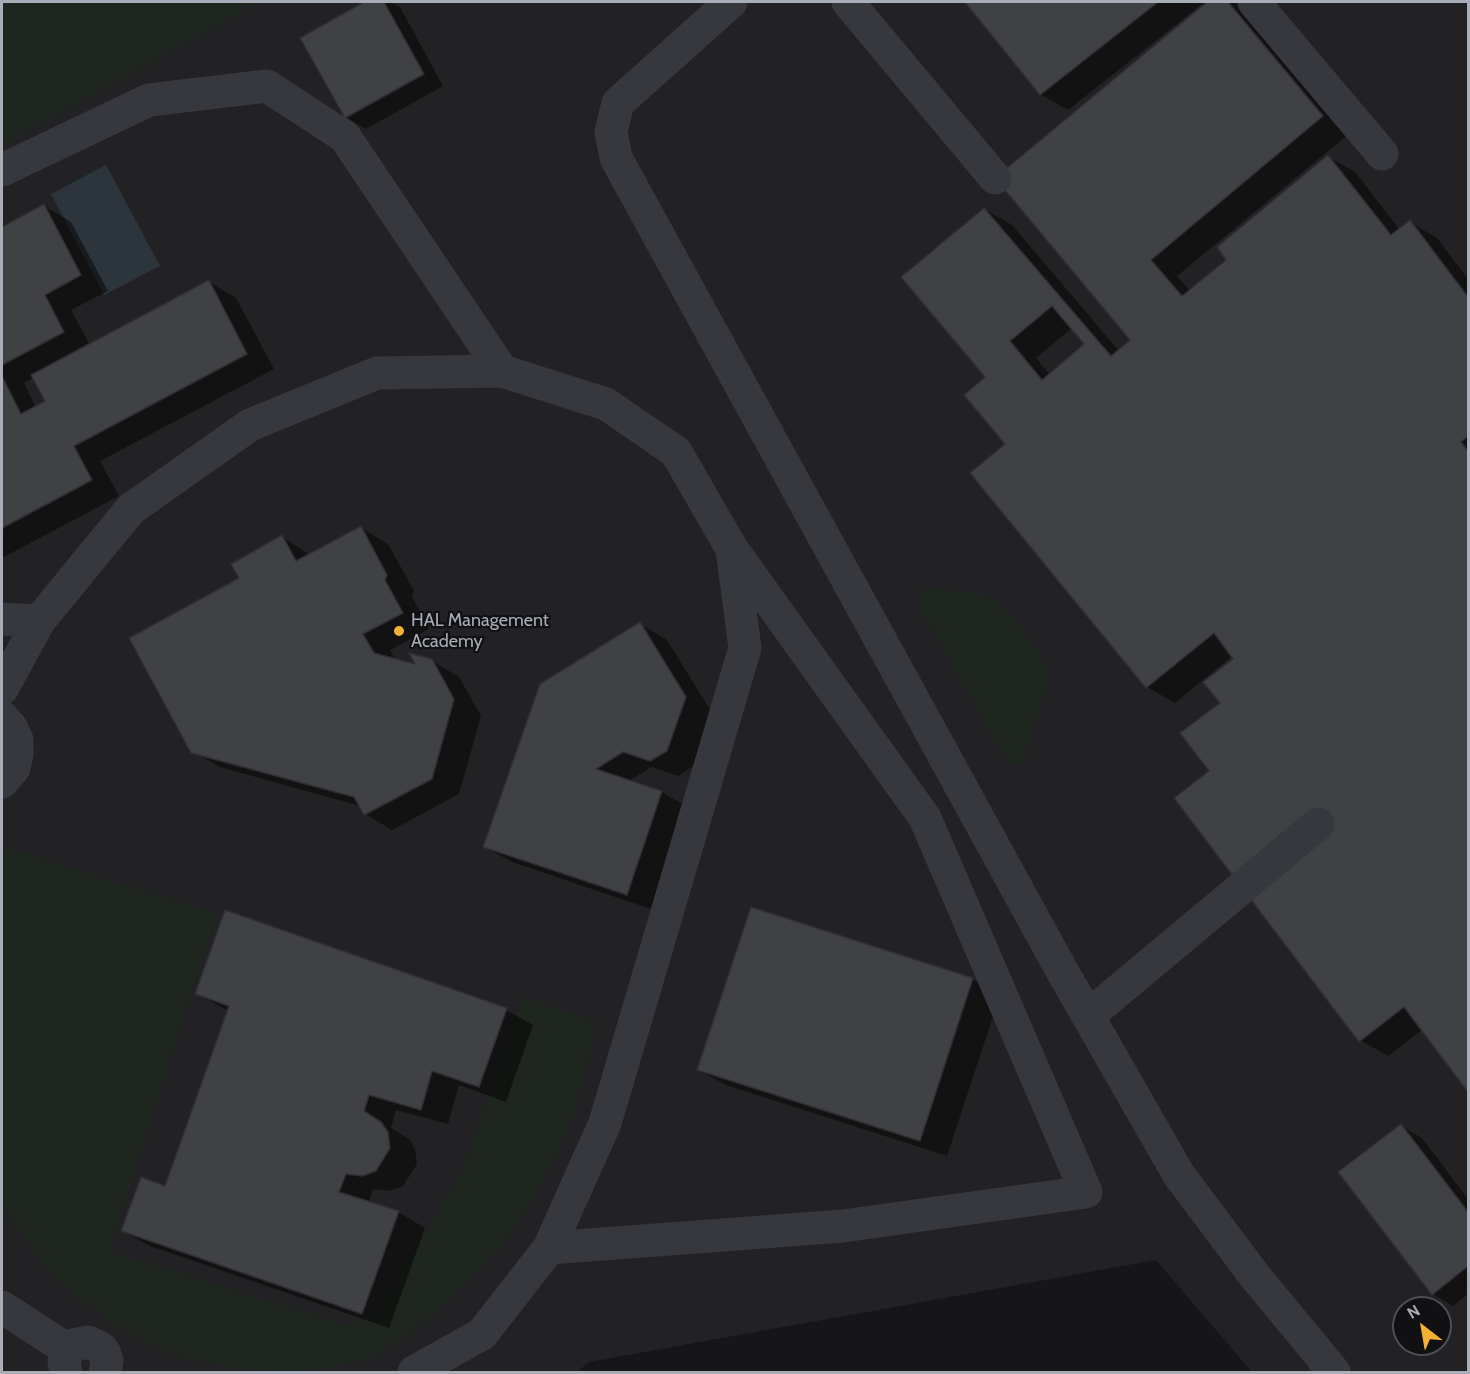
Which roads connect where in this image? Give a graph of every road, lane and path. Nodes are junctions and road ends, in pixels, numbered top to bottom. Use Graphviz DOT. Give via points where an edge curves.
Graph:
graph roads {
  1 [pos="731,2"];
  2 [pos="848,2"];
  3 [pos="1254,2"];
  4 [pos="1382,154"];
  5 [pos="2,170"];
  6 [pos="995,178"];
  7 [pos="502,371"];
  8 [pos="732,549"];
  9 [pos="2,619"];
  10 [pos="39,621"];
  11 [pos="2,689"];
  12 [pos="2,717"];
  13 [pos="2,782"];
  14 [pos="1318,824"];
  15 [pos="1088,1016"];
  16 [pos="549,1248"];
  17 [pos="2,1307"];
  18 [pos="67,1361"];
  19 [pos="105,1372"];
  20 [pos="414,1372"];
  21 [pos="1334,1372"];
  1 -- 15 [label="street" via="618,103 611,132 615,158"];
  2 -- 6 [label="street"];
  3 -- 4 [label="street"];
  5 -- 7 [label="street" via="149,100 267,86 345,136"];
  7 -- 8 [label="street" via="606,404 675,452"];
  7 -- 10 [label="street" via="377,373 250,425 131,509"];
  8 -- 16 [label="street" via="745,648 605,1123"];
  8 -- 16 [label="street" via="925,818 1086,1192 843,1226"];
  9 -- 10 [label="street"];
  10 -- 11 [label="street"];
  12 -- 13 [label="street" via="14,734 17,754 14,768"];
  14 -- 15 [label="street"];
  15 -- 21 [label="street" via="1179,1175"];
  16 -- 20 [label="street" via="482,1334"];
  17 -- 18 [label="street"];
  18 -- 19 [label="street" via="80,1342 94,1344 105,1354"];
}
